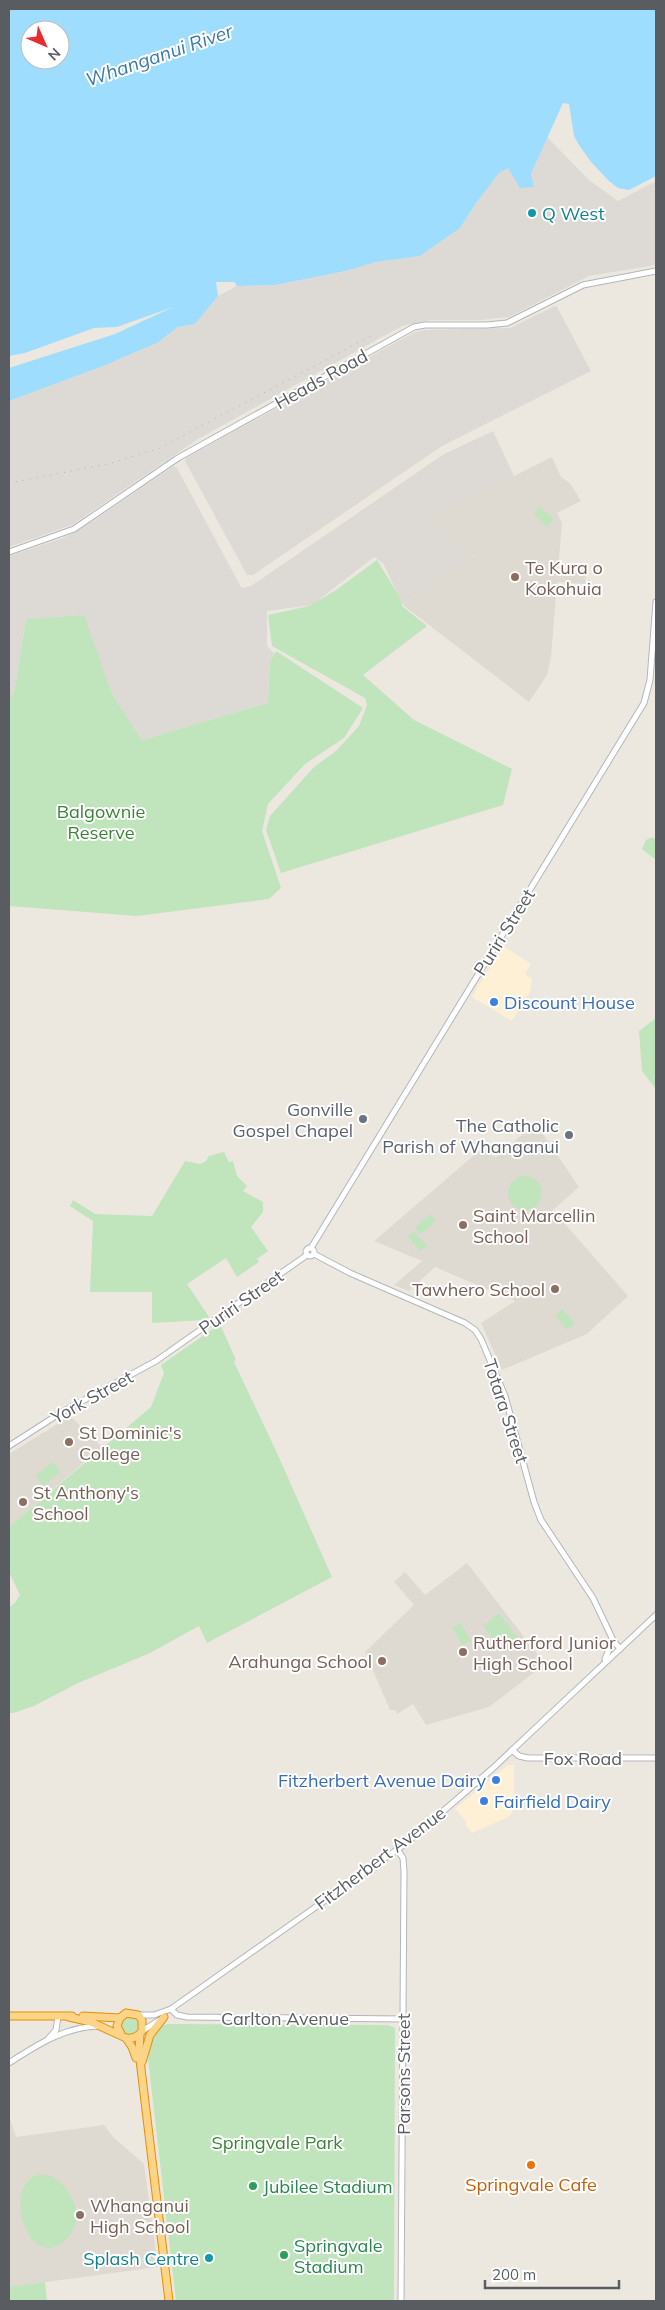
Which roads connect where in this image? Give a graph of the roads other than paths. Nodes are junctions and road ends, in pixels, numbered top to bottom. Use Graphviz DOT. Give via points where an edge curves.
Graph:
graph roads {
  1 [pos="656,271"];
  2 [pos="9,552"];
  3 [pos="656,602"];
  4 [pos="311,1248"];
  5 [pos="307,1254"];
  6 [pos="314,1254"];
  7 [pos="175,1349"];
  8 [pos="9,1446"];
  9 [pos="656,1615"];
  10 [pos="612,1640"];
  11 [pos="620,1649"];
  12 [pos="601,1666"];
  13 [pos="512,1750"];
  14 [pos="656,1758"];
  15 [pos="397,1849"];
  16 [pos="171,2009"];
  17 [pos="138,2015"];
  18 [pos="9,2016"];
  19 [pos="69,2016"];
  20 [pos="58,2017"];
  21 [pos="164,2017"];
  22 [pos="120,2018"];
  23 [pos="403,2018"];
  24 [pos="102,2026"];
  25 [pos="141,2033"];
  26 [pos="124,2037"];
  27 [pos="48,2039"];
  28 [pos="9,2063"];
  29 [pos="141,2070"];
  30 [pos="169,2301"];
  31 [pos="402,2301"];
  1 -- 2 [label="main road, Heads Road" via="583,285 507,323 425,324 414,328 178,458 74,529"];
  3 -- 4 [label="main road, Puriri Street" via="649,685 644,703"];
  4 -- 5 [label="main road, Puriri Street"];
  4 -- 6 [label="main road"];
  5 -- 6 [label="main road"];
  5 -- 7 [label="main road, Puriri Street"];
  6 -- 10 [label="main road, Totara Street" via="465,1323 478,1333 508,1405 538,1514 593,1598"];
  7 -- 8 [label="main road, York Street" via="62,1412"];
  9 -- 11 [label="main road, Fitzherbert Avenue"];
  10 -- 11 [label="main road, Totara Street"];
  10 -- 12 [label="main road, Fitzherbert Avenue"];
  11 -- 12 [label="main road, Fitzherbert Avenue"];
  12 -- 13 [label="main road, Fitzherbert Avenue"];
  13 -- 14 [label="main road, Fox Road" via="528,1758"];
  13 -- 15 [label="main road, Fitzherbert Avenue"];
  15 -- 16 [label="main road, Fitzherbert Avenue"];
  15 -- 23 [label="main road, Parsons Street" via="404,1863"];
  16 -- 17 [label="main road, Fitzherbert Avenue" via="154,2015"];
  16 -- 21 [label="main road"];
  16 -- 23 [label="main road, Carlton Avenue" via="187,2018"];
  17 -- 22 [label="highway" via="126,2013"];
  17 -- 25 [label="highway" via="143,2024"];
  18 -- 20 [label="highway"];
  19 -- 20 [label="highway"];
  19 -- 22 [label="highway"];
  19 -- 24 [label="highway"];
  20 -- 27 [label="main road" via="56,2030"];
  21 -- 25 [label="main road"];
  21 -- 29 [label="highway" via="150,2035"];
  22 -- 26 [label="highway" via="117,2026"];
  23 -- 31 [label="main road, Parsons Street"];
  24 -- 26 [label="highway"];
  24 -- 27 [label="main road" via="78,2028"];
  25 -- 26 [label="highway" via="134,2038"];
  25 -- 29 [label="highway" via="138,2052"];
  26 -- 29 [label="highway" via="132,2046"];
  27 -- 28 [label="main road"];
  29 -- 30 [label="highway"];
}
